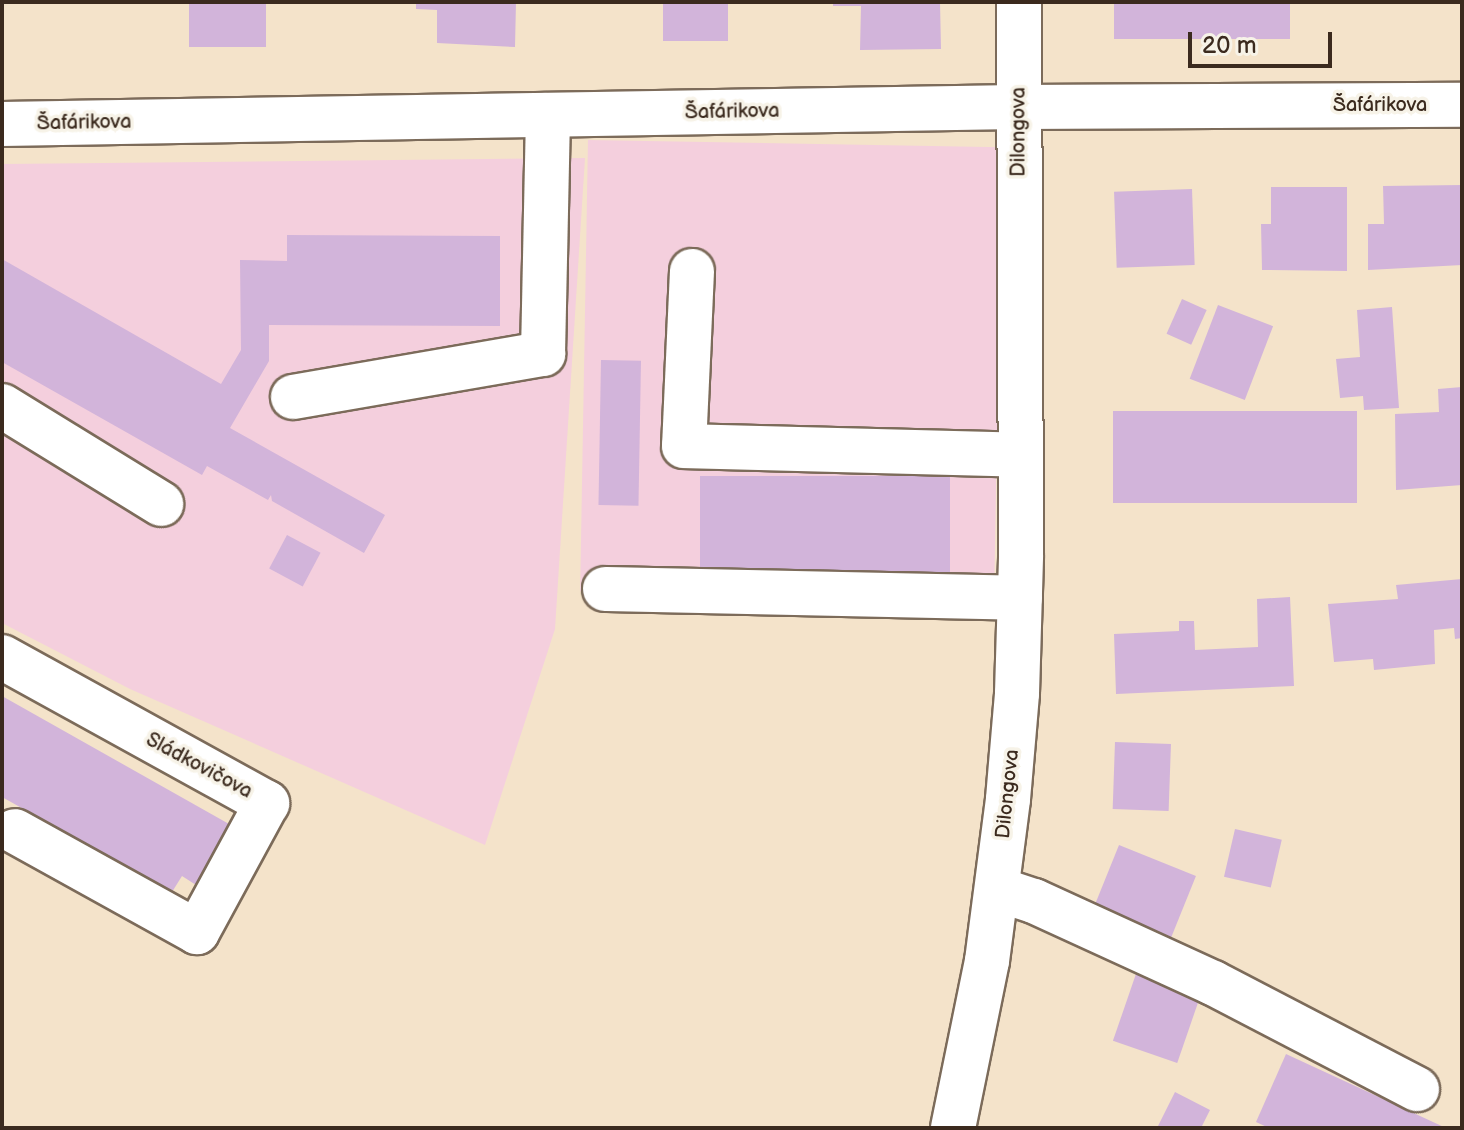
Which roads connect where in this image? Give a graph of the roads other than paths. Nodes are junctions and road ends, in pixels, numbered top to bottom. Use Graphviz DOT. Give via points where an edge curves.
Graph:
graph roads {
  1 [pos="1019,2"];
  2 [pos="1462,105"];
  3 [pos="1019,107"];
  4 [pos="548,115"];
  5 [pos="2,124"];
  6 [pos="692,271"];
  7 [pos="293,397"];
  8 [pos="2,406"];
  9 [pos="1019,455"];
  10 [pos="161,504"];
  11 [pos="605,589"];
  12 [pos="1020,598"];
  13 [pos="2,657"];
  14 [pos="15,831"];
  15 [pos="997,889"];
  16 [pos="1417,1089"];
  17 [pos="953,1128"];
  1 -- 3 [label="street, Dilongova"];
  2 -- 3 [label="street, Šafárikova"];
  3 -- 4 [label="street, Šafárikova"];
  3 -- 9 [label="street, Dilongova"];
  4 -- 5 [label="street, Šafárikova"];
  4 -- 7 [label="street" via="543,354"];
  6 -- 9 [label="street" via="684,446"];
  8 -- 10 [label="street"];
  9 -- 12 [label="street, Dilongova"];
  11 -- 12 [label="street"];
  12 -- 15 [label="street, Dilongova" via="1017,693"];
  13 -- 14 [label="street, Sládkovičova" via="267,803 197,932"];
  15 -- 16 [label="street" via="1213,983"];
  15 -- 17 [label="street, Dilongova" via="976,1026"];
}
